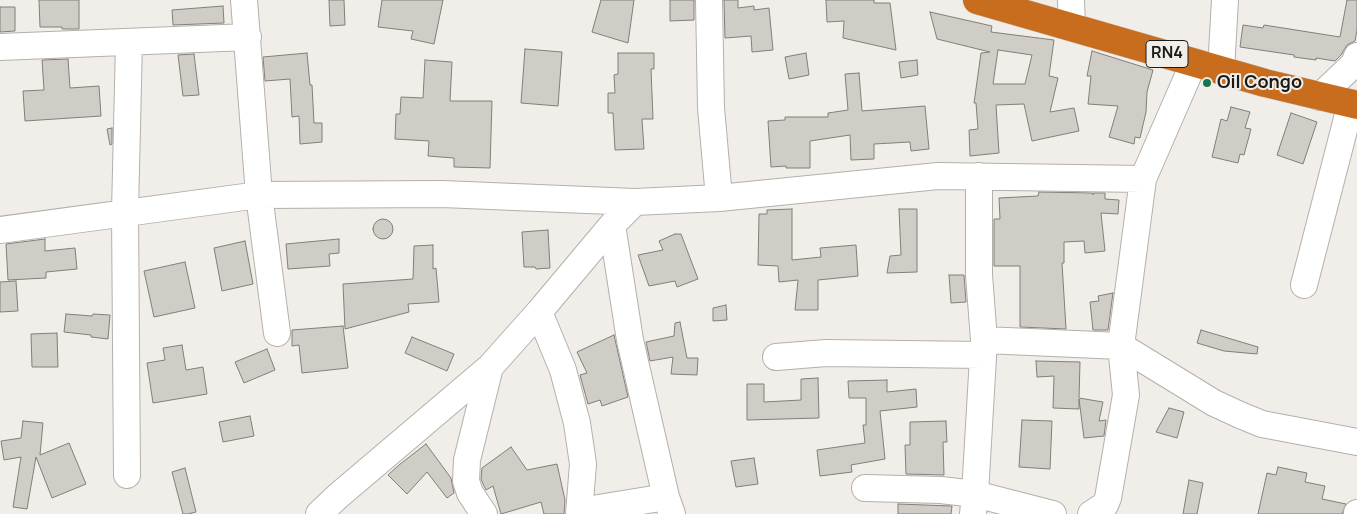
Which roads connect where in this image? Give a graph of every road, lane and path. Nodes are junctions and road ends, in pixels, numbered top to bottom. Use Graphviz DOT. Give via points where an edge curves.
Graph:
graph roads {
  1 [pos="244,0"];
  2 [pos="709,0"];
  3 [pos="977,0"];
  4 [pos="1225,0"];
  5 [pos="1071,13"];
  6 [pos="248,37"];
  7 [pos="129,42"];
  8 [pos="0,48"];
  9 [pos="1357,56"];
  10 [pos="1194,62"];
  11 [pos="1221,70"];
  12 [pos="1319,97"];
  13 [pos="1354,104"];
  14 [pos="979,176"];
  15 [pos="1143,179"];
  16 [pos="259,195"];
  17 [pos="719,198"];
  18 [pos="635,202"];
  19 [pos="125,212"];
  20 [pos="612,225"];
  21 [pos="0,230"];
  22 [pos="1304,285"];
  23 [pos="540,312"];
  24 [pos="277,333"];
  25 [pos="1121,346"];
  26 [pos="984,348"];
  27 [pos="776,358"];
  28 [pos="490,367"];
  29 [pos="1357,442"];
  30 [pos="127,475"];
  31 [pos="865,488"];
  32 [pos="974,504"];
  33 [pos="670,506"];
  34 [pos="579,513"];
  35 [pos="319,514"];
  36 [pos="484,514"];
  37 [pos="1053,514"];
  38 [pos="1091,514"];
  1 -- 6 [label="street"];
  2 -- 17 [label="street" via="711,108"];
  3 -- 5 [label="highway, RN4"];
  4 -- 11 [label="street"];
  5 -- 10 [label="highway, RN4"];
  6 -- 7 [label="street"];
  6 -- 16 [label="street"];
  7 -- 8 [label="street"];
  7 -- 19 [label="street"];
  9 -- 12 [label="street" via="1354,64"];
  10 -- 11 [label="highway, RN4"];
  10 -- 15 [label="street"];
  11 -- 12 [label="highway, RN4"];
  12 -- 13 [label="highway, RN4"];
  13 -- 22 [label="street"];
  14 -- 15 [label="street"];
  14 -- 17 [label="street" via="898,179"];
  14 -- 26 [label="street" via="979,275"];
  15 -- 25 [label="street"];
  16 -- 18 [label="street" via="442,194"];
  16 -- 19 [label="street"];
  16 -- 24 [label="street"];
  17 -- 18 [label="street"];
  18 -- 20 [label="street"];
  19 -- 21 [label="street"];
  19 -- 30 [label="street"];
  20 -- 23 [label="street"];
  20 -- 33 [label="street" via="630,340"];
  23 -- 28 [label="street"];
  23 -- 34 [label="street" via="563,370 577,423 583,464"];
  25 -- 26 [label="street"];
  25 -- 29 [label="street" via="1214,403 1262,424"];
  25 -- 38 [label="street" via="1126,396 1108,498 1105,505"];
  26 -- 27 [label="street"];
  26 -- 32 [label="street"];
  28 -- 35 [label="street"];
  28 -- 36 [label="street" via="467,460 466,481"];
  31 -- 32 [label="street" via="941,490"];
  32 -- 37 [label="street"];
  33 -- 34 [label="street"];
}
